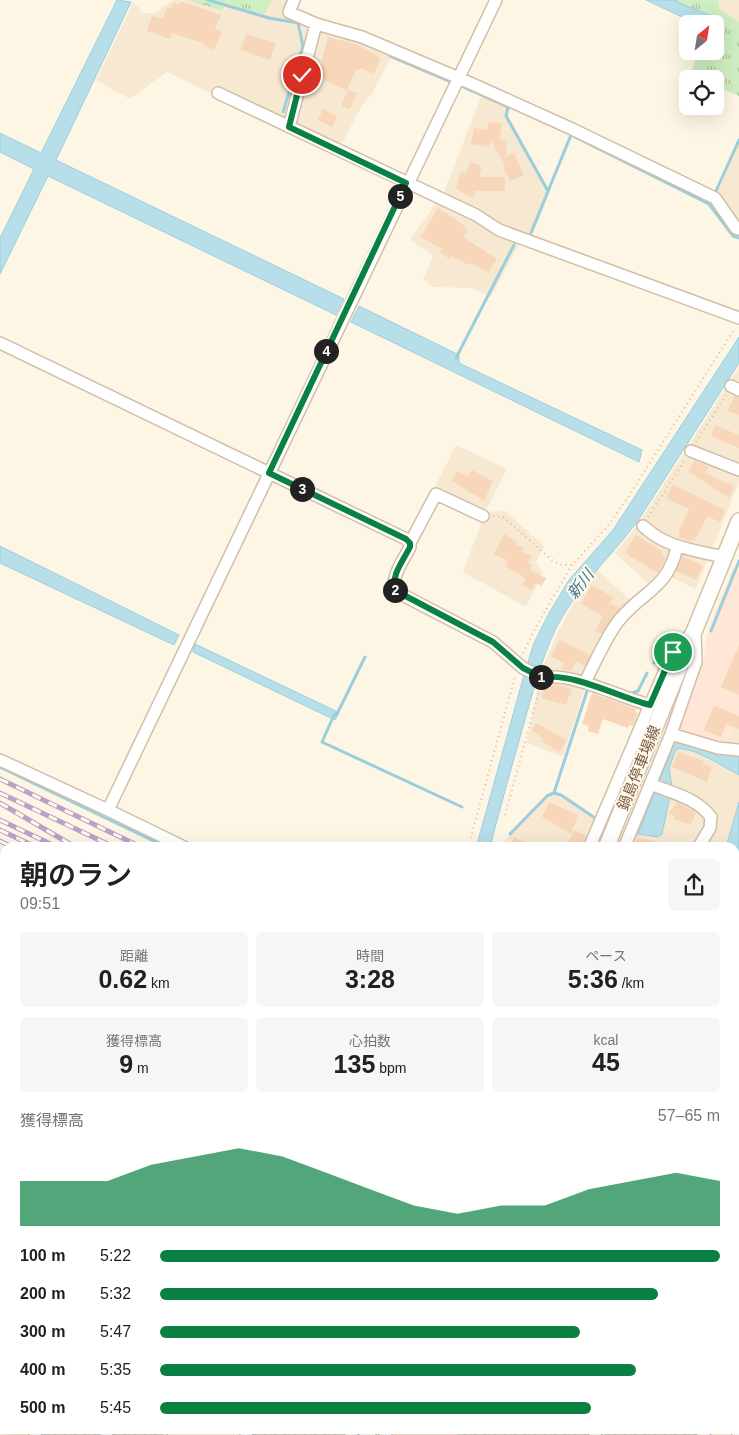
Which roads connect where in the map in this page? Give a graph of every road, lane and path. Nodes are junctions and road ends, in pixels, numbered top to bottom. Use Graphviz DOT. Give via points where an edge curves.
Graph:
graph roads {
  1 [pos="294,0"];
  2 [pos="496,0"];
  3 [pos="316,24"];
  4 [pos="459,78"];
  5 [pos="218,93"];
  6 [pos="289,127"];
  7 [pos="406,183"];
  8 [pos="739,229"];
  9 [pos="739,318"];
  10 [pos="739,322"];
  11 [pos="0,343"];
  12 [pos="691,450"];
  13 [pos="739,470"];
  14 [pos="269,473"];
  15 [pos="483,516"];
  16 [pos="739,521"];
  17 [pos="643,526"];
  18 [pos="410,543"];
  19 [pos="677,547"];
  20 [pos="724,556"];
  21 [pos="572,565"];
  22 [pos="695,630"];
  23 [pos="521,665"];
  24 [pos="542,678"];
  25 [pos="585,682"];
  26 [pos="650,705"];
  27 [pos="671,734"];
  28 [pos="739,750"];
  29 [pos="0,760"];
  30 [pos="652,784"];
  31 [pos="108,810"];
  32 [pos="505,815"];
  33 [pos="174,842"];
  34 [pos="470,842"];
  35 [pos="592,842"];
  36 [pos="608,842"];
  37 [pos="627,842"];
  38 [pos="702,842"];
  1 -- 3 [label="street" via="289,12"];
  2 -- 4 [label="street"];
  3 -- 4 [label="street" via="362,37"];
  3 -- 6 [label="street"];
  4 -- 7 [label="street"];
  4 -- 8 [label="street" via="715,198"];
  5 -- 6 [label="street"];
  6 -- 7 [label="street"];
  7 -- 9 [label="street" via="476,215 499,230"];
  7 -- 14 [label="street"];
  10 -- 21 [label="path" via="608,527"];
  11 -- 14 [label="street"];
  12 -- 13 [label="street"];
  14 -- 18 [label="street"];
  14 -- 31 [label="street"];
  15 -- 18 [label="street" via="436,494"];
  15 -- 21 [label="path" via="503,517 553,561"];
  16 -- 20 [label="main road, 鍋島停車場線"];
  17 -- 19 [label="street" via="662,541"];
  18 -- 23 [label="street" via="395,576 396,591 493,642"];
  19 -- 20 [label="street"];
  19 -- 25 [label="street" via="671,569 620,619"];
  20 -- 22 [label="main road, 鍋島停車場線"];
  21 -- 23 [label="path" via="536,627"];
  22 -- 26 [label="street" via="673,652"];
  22 -- 27 [label="street" via="696,662"];
  22 -- 36 [label="main road, 鍋島停車場線"];
  23 -- 24 [label="street"];
  23 -- 34 [label="path"];
  24 -- 25 [label="street" via="552,676"];
  24 -- 32 [label="path"];
  25 -- 26 [label="street"];
  26 -- 35 [label="street"];
  27 -- 28 [label="street" via="718,748"];
  27 -- 30 [label="street"];
  29 -- 31 [label="street"];
  30 -- 37 [label="street"];
  30 -- 38 [label="street" via="686,796 703,807 711,817 710,828"];
  31 -- 33 [label="street"];
}
